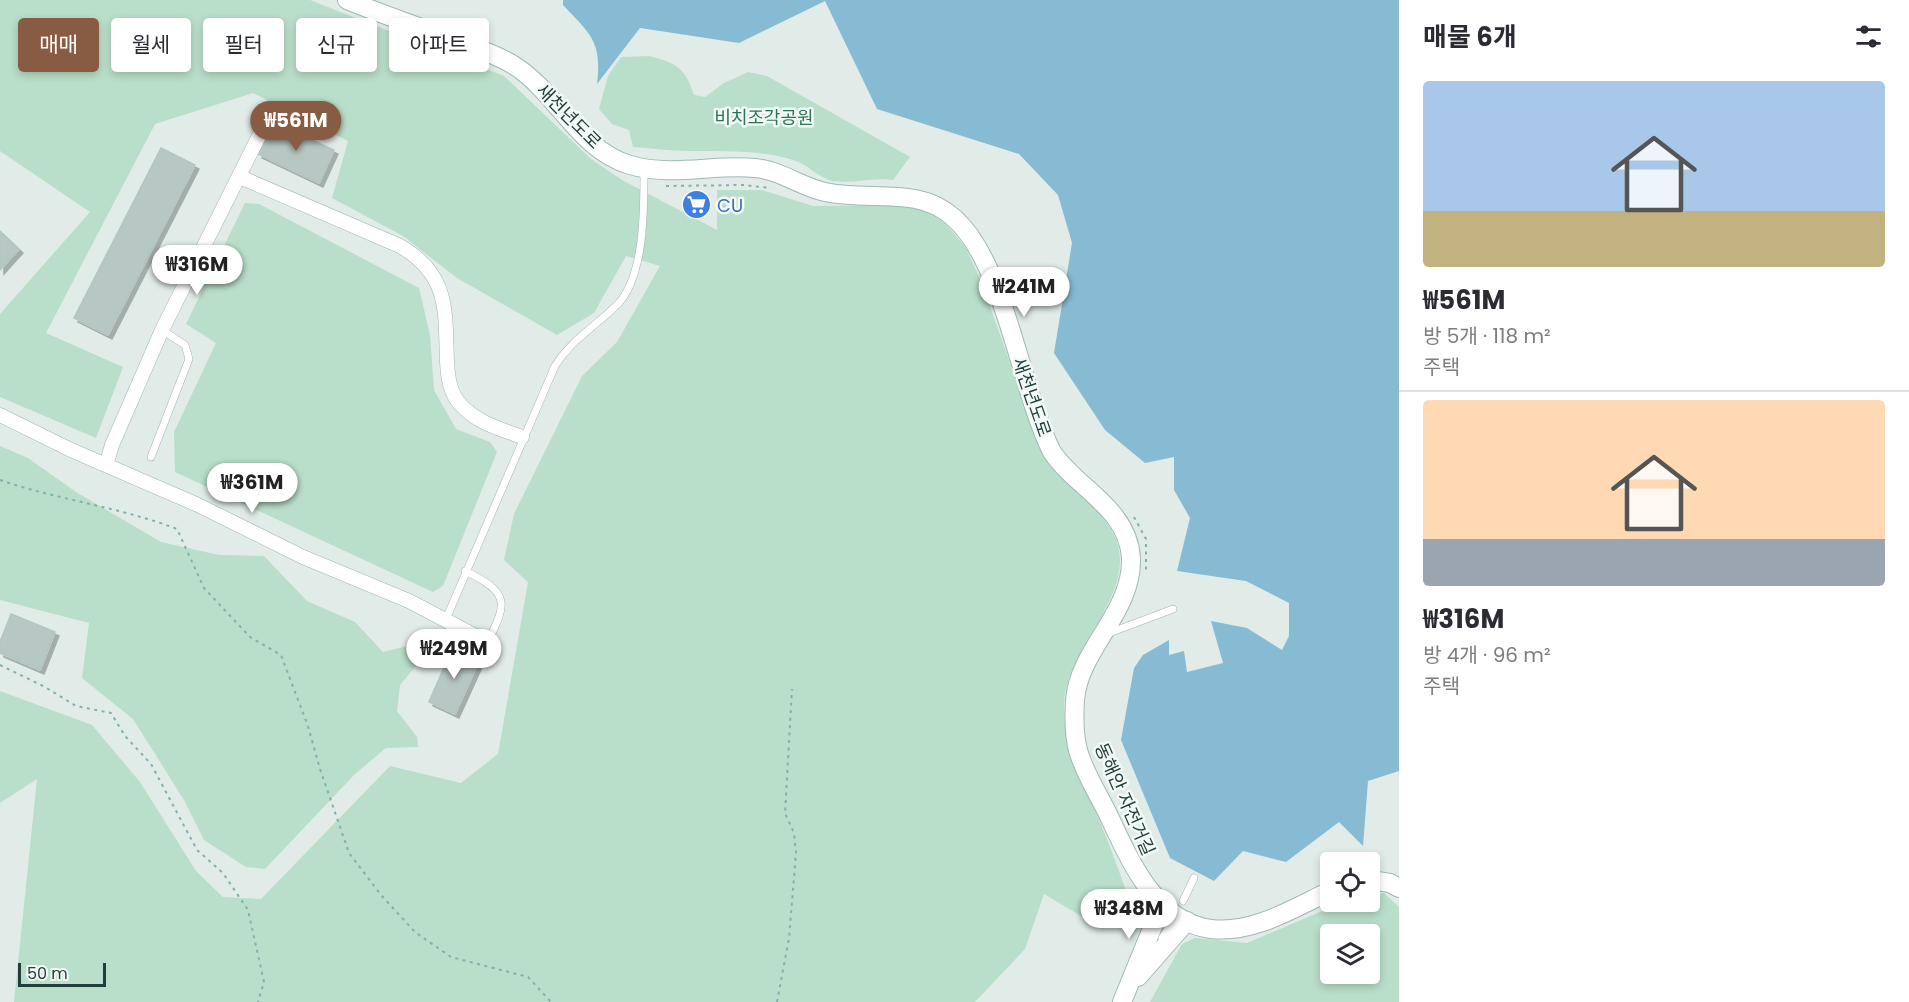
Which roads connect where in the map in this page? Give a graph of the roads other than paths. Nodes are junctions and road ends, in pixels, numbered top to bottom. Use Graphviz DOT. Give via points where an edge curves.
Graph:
graph roads {
  1 [pos="347,0"];
  2 [pos="267,120"];
  3 [pos="644,176"];
  4 [pos="240,177"];
  5 [pos="162,330"];
  6 [pos="0,415"];
  7 [pos="522,437"];
  8 [pos="151,457"];
  9 [pos="106,465"];
  10 [pos="465,571"];
  11 [pos="1173,609"];
  12 [pos="446,618"];
  13 [pos="1104,634"];
  14 [pos="485,648"];
  15 [pos="1194,878"];
  16 [pos="1380,882"];
  17 [pos="1399,888"];
  18 [pos="1320,896"];
  19 [pos="1183,901"];
  20 [pos="1162,904"];
  21 [pos="1179,923"];
  22 [pos="1126,995"];
  1 -- 3 [label="street, 새천년도로" via="515,66 585,138"];
  2 -- 4 [label="street"];
  3 -- 7 [label="lane" via="639,244 629,288 563,353"];
  3 -- 13 [label="street, 새천년도로" via="758,168 828,193 924,200 941,207 964,228 991,277 1052,452 1069,473 1110,508 1125,532 1130,574"];
  4 -- 5 [label="street"];
  4 -- 7 [label="street" via="399,246 420,259 437,280 445,308 448,377 454,395 475,418"];
  5 -- 8 [label="lane" via="185,345 189,360"];
  5 -- 9 [label="street"];
  6 -- 9 [label="street"];
  7 -- 10 [label="lane"];
  9 -- 12 [label="street" via="303,557"];
  10 -- 12 [label="lane"];
  10 -- 14 [label="lane" via="490,583 500,596 500,611"];
  11 -- 13 [label="lane"];
  12 -- 14 [label="street"];
  13 -- 20 [label="street, 새천년도로" via="1078,683 1077,748 1127,857"];
  15 -- 19 [label="lane"];
  16 -- 17 [label="street"];
  18 -- 21 [label="street, 새천년도로" via="1240,927 1209,929"];
  20 -- 21 [label="street, 새천년도로"];
  20 -- 22 [label="street"];
  21 -- 22 [label="street"];
}
